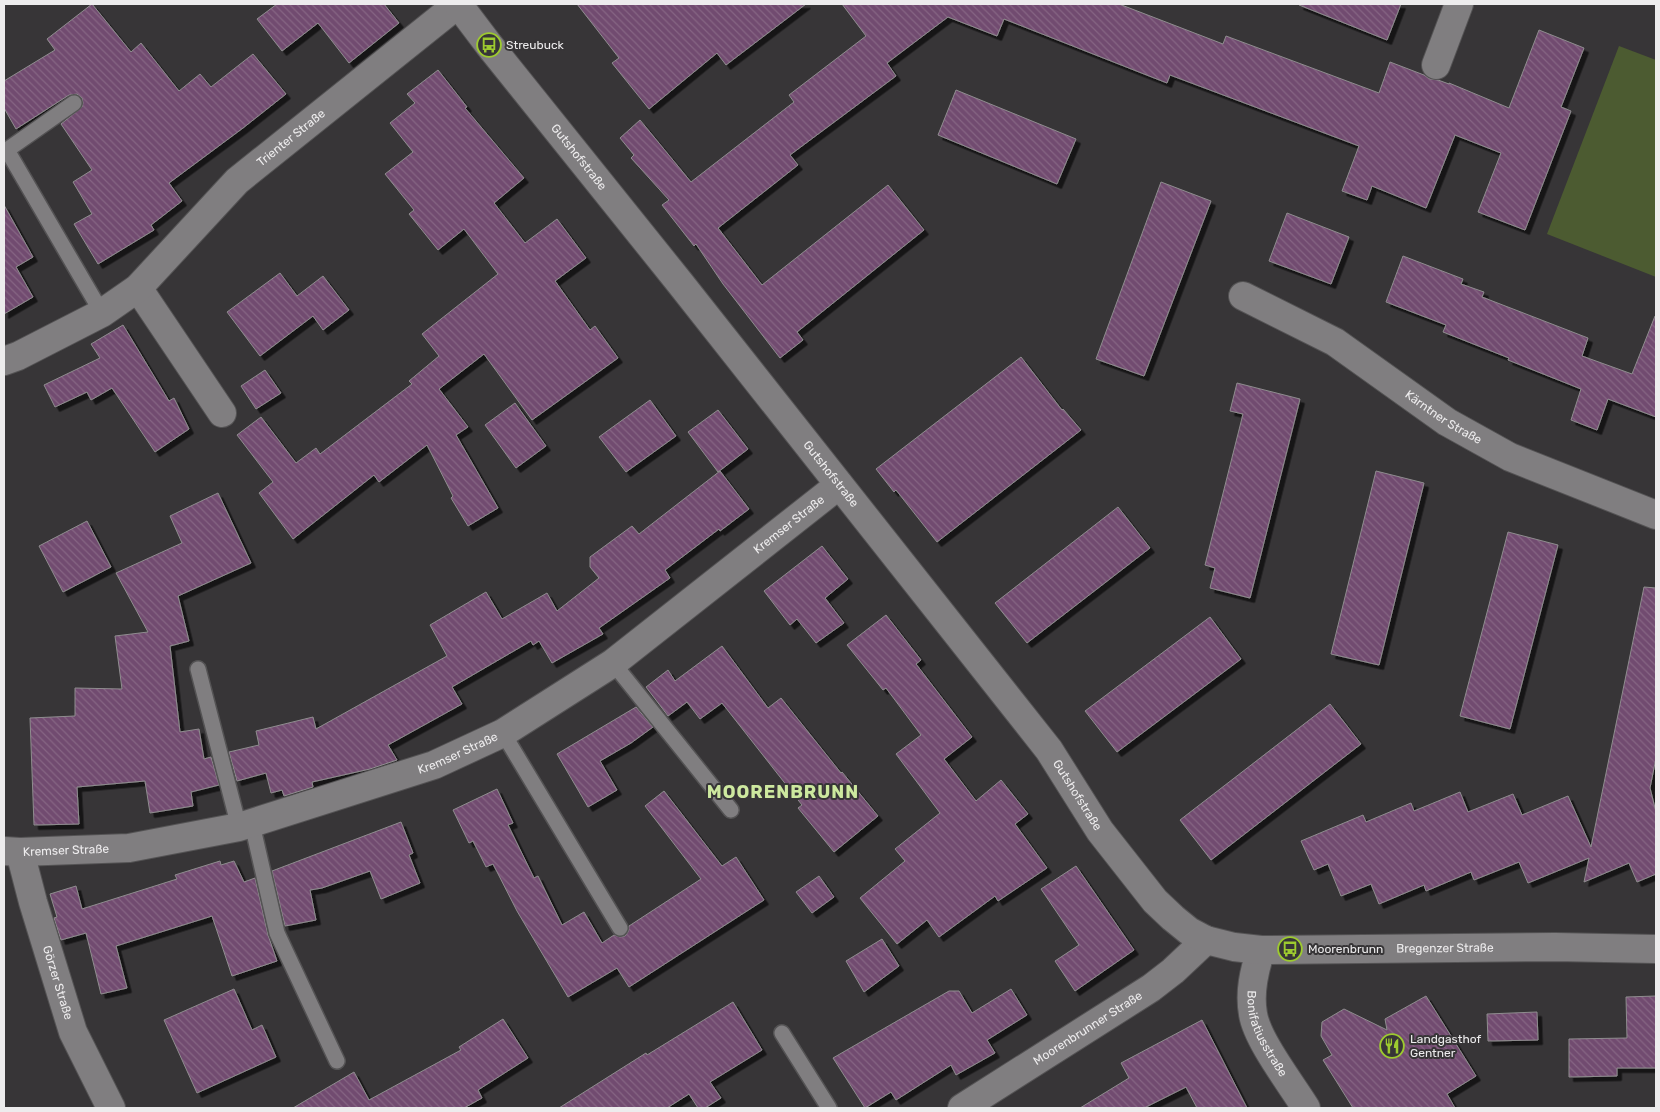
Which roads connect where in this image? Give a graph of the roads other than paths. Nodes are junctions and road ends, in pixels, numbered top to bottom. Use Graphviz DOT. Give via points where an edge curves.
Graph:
graph roads {
  1 [pos="458,4"];
  2 [pos="1459,4"];
  3 [pos="1436,65"];
  4 [pos="74,103"];
  5 [pos="138,288"];
  6 [pos="1243,296"];
  7 [pos="102,314"];
  8 [pos="4,361"];
  9 [pos="222,413"];
  10 [pos="839,485"];
  11 [pos="1656,515"];
  12 [pos="613,663"];
  13 [pos="198,669"];
  14 [pos="503,733"];
  15 [pos="731,810"];
  16 [pos="245,825"];
  17 [pos="12,851"];
  18 [pos="620,928"];
  19 [pos="1206,940"];
  20 [pos="1656,949"];
  21 [pos="1261,950"];
  22 [pos="782,1034"];
  23 [pos="337,1061"];
  24 [pos="111,1108"];
  25 [pos="829,1108"];
  26 [pos="962,1108"];
  27 [pos="1306,1108"];
  1 -- 5 [label="street, Trienter Straße" via="237,181"];
  1 -- 10 [label="street, Gutshofstraße"];
  2 -- 3 [label="street"];
  4 -- 7 [label="lane" via="7,150"];
  5 -- 7 [label="street, Trienter Straße"];
  5 -- 9 [label="street"];
  6 -- 11 [label="street, Kärntner Straße" via="1335,342 1447,422 1510,457"];
  7 -- 8 [label="street, Trienter Straße"];
  10 -- 12 [label="street, Kremser Straße"];
  10 -- 19 [label="street, Gutshofstraße" via="1049,750 1100,831 1141,883 1173,918"];
  12 -- 14 [label="street, Kremser Straße"];
  12 -- 15 [label="lane"];
  13 -- 16 [label="lane"];
  14 -- 16 [label="street, Kremser Straße" via="434,765"];
  14 -- 18 [label="lane"];
  16 -- 17 [label="street, Kremser Straße" via="129,848"];
  16 -- 23 [label="lane" via="277,933"];
  17 -- 24 [label="street, Görzer Straße" via="33,902 74,1032"];
  19 -- 21 [label="street, Bregenzer Straße"];
  19 -- 26 [label="street, Moorenbrunner Straße" via="1151,988"];
  20 -- 21 [label="street, Bregenzer Straße"];
  21 -- 27 [label="street, Bonifatiusstraße" via="1251,994 1253,1016 1258,1031"];
  22 -- 25 [label="lane"];
}
